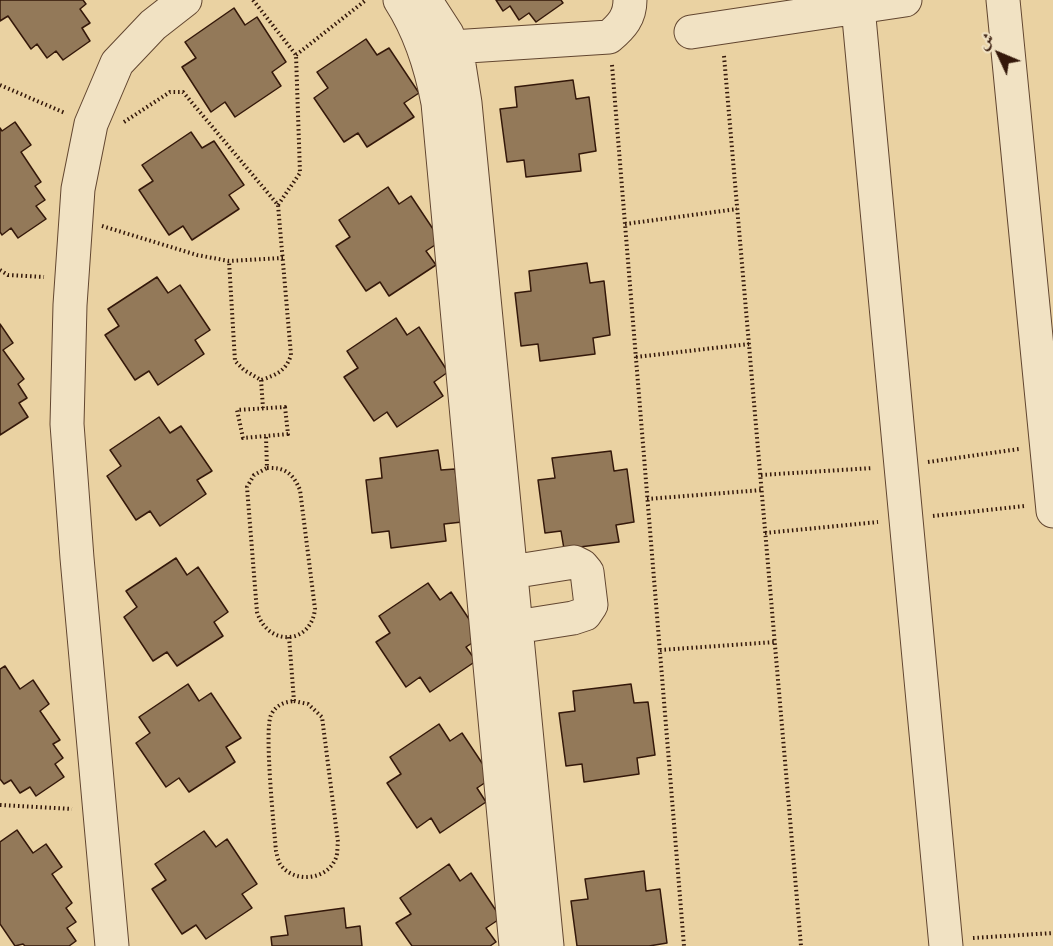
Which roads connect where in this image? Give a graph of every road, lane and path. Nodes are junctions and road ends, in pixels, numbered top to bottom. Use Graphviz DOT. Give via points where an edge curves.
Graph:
graph roads {
  1 [pos="185,0"];
  2 [pos="253,0"];
  3 [pos="366,0"];
  4 [pos="399,0"];
  5 [pos="425,0"];
  6 [pos="630,0"];
  7 [pos="905,0"];
  8 [pos="1003,0"];
  9 [pos="858,7"];
  10 [pos="706,30"];
  11 [pos="609,37"];
  12 [pos="452,47"];
  13 [pos="296,55"];
  14 [pos="0,84"];
  15 [pos="123,123"];
  16 [pos="91,124"];
  17 [pos="278,205"];
  18 [pos="737,208"];
  19 [pos="76,218"];
  20 [pos="625,224"];
  21 [pos="283,258"];
  22 [pos="229,261"];
  23 [pos="0,270"];
  24 [pos="72,279"];
  25 [pos="749,344"];
  26 [pos="636,357"];
  27 [pos="261,380"];
  28 [pos="263,408"];
  29 [pos="266,437"];
  30 [pos="267,468"];
  31 [pos="762,490"];
  32 [pos="647,499"];
  33 [pos="1053,511"];
  34 [pos="511,572"];
  35 [pos="516,627"];
  36 [pos="290,637"];
  37 [pos="775,642"];
  38 [pos="660,650"];
  39 [pos="505,664"];
  40 [pos="294,701"];
  41 [pos="0,805"];
  42 [pos="99,810"];
  43 [pos="1053,933"];
  44 [pos="946,943"];
  45 [pos="112,946"];
  46 [pos="516,946"];
  47 [pos="547,946"];
  48 [pos="684,946"];
  49 [pos="801,946"];
  1 -- 16 [label="street" via="153,25 117,63"];
  2 -- 13 [label="path"];
  3 -- 13 [label="path"];
  4 -- 39 [label="street" via="421,40 438,103"];
  5 -- 12 [label="street"];
  6 -- 11 [label="street" via="623,26"];
  7 -- 9 [label="street"];
  8 -- 33 [label="street"];
  9 -- 10 [label="street"];
  9 -- 44 [label="street"];
  10 -- 18 [label="path"];
  11 -- 12 [label="street"];
  11 -- 20 [label="path"];
  12 -- 34 [label="street" via="465,103"];
  13 -- 17 [label="path" via="300,173"];
  14 -- 16 [label="path"];
  15 -- 17 [label="path" via="170,92 183,92"];
  16 -- 19 [label="street"];
  17 -- 21 [label="path"];
  18 -- 20 [label="path"];
  18 -- 25 [label="path"];
  19 -- 22 [label="path"];
  19 -- 24 [label="street"];
  20 -- 26 [label="path"];
  21 -- 22 [label="path"];
  21 -- 27 [label="path" via="291,355 278,374"];
  22 -- 27 [label="path" via="235,361"];
  23 -- 24 [label="path" via="8,275"];
  24 -- 42 [label="street" via="67,424"];
  25 -- 26 [label="path"];
  25 -- 31 [label="path"];
  26 -- 32 [label="path"];
  27 -- 28 [label="path"];
  28 -- 29 [label="path" via="285,407 288,434"];
  28 -- 29 [label="path" via="237,410 243,438"];
  29 -- 30 [label="path"];
  30 -- 36 [label="path" via="254,475 247,487 257,612 269,633"];
  30 -- 36 [label="path" via="288,471 300,490 315,609 310,627"];
  31 -- 32 [label="path"];
  31 -- 37 [label="path"];
  32 -- 38 [label="path"];
  34 -- 35 [label="street"];
  34 -- 35 [label="street" via="574,562 587,572 591,604 585,614 573,618"];
  35 -- 39 [label="street"];
  36 -- 40 [label="path"];
  37 -- 38 [label="path"];
  37 -- 49 [label="path"];
  38 -- 48 [label="path"];
  39 -- 46 [label="street"];
  39 -- 47 [label="street"];
  40 -- 40 [label="path" via="308,704 322,717 338,842 332,866 314,877 298,877 288,872 279,863 276,851 270,716 278,706"];
  41 -- 42 [label="path"];
  42 -- 45 [label="street"];
  43 -- 44 [label="path"];
}
